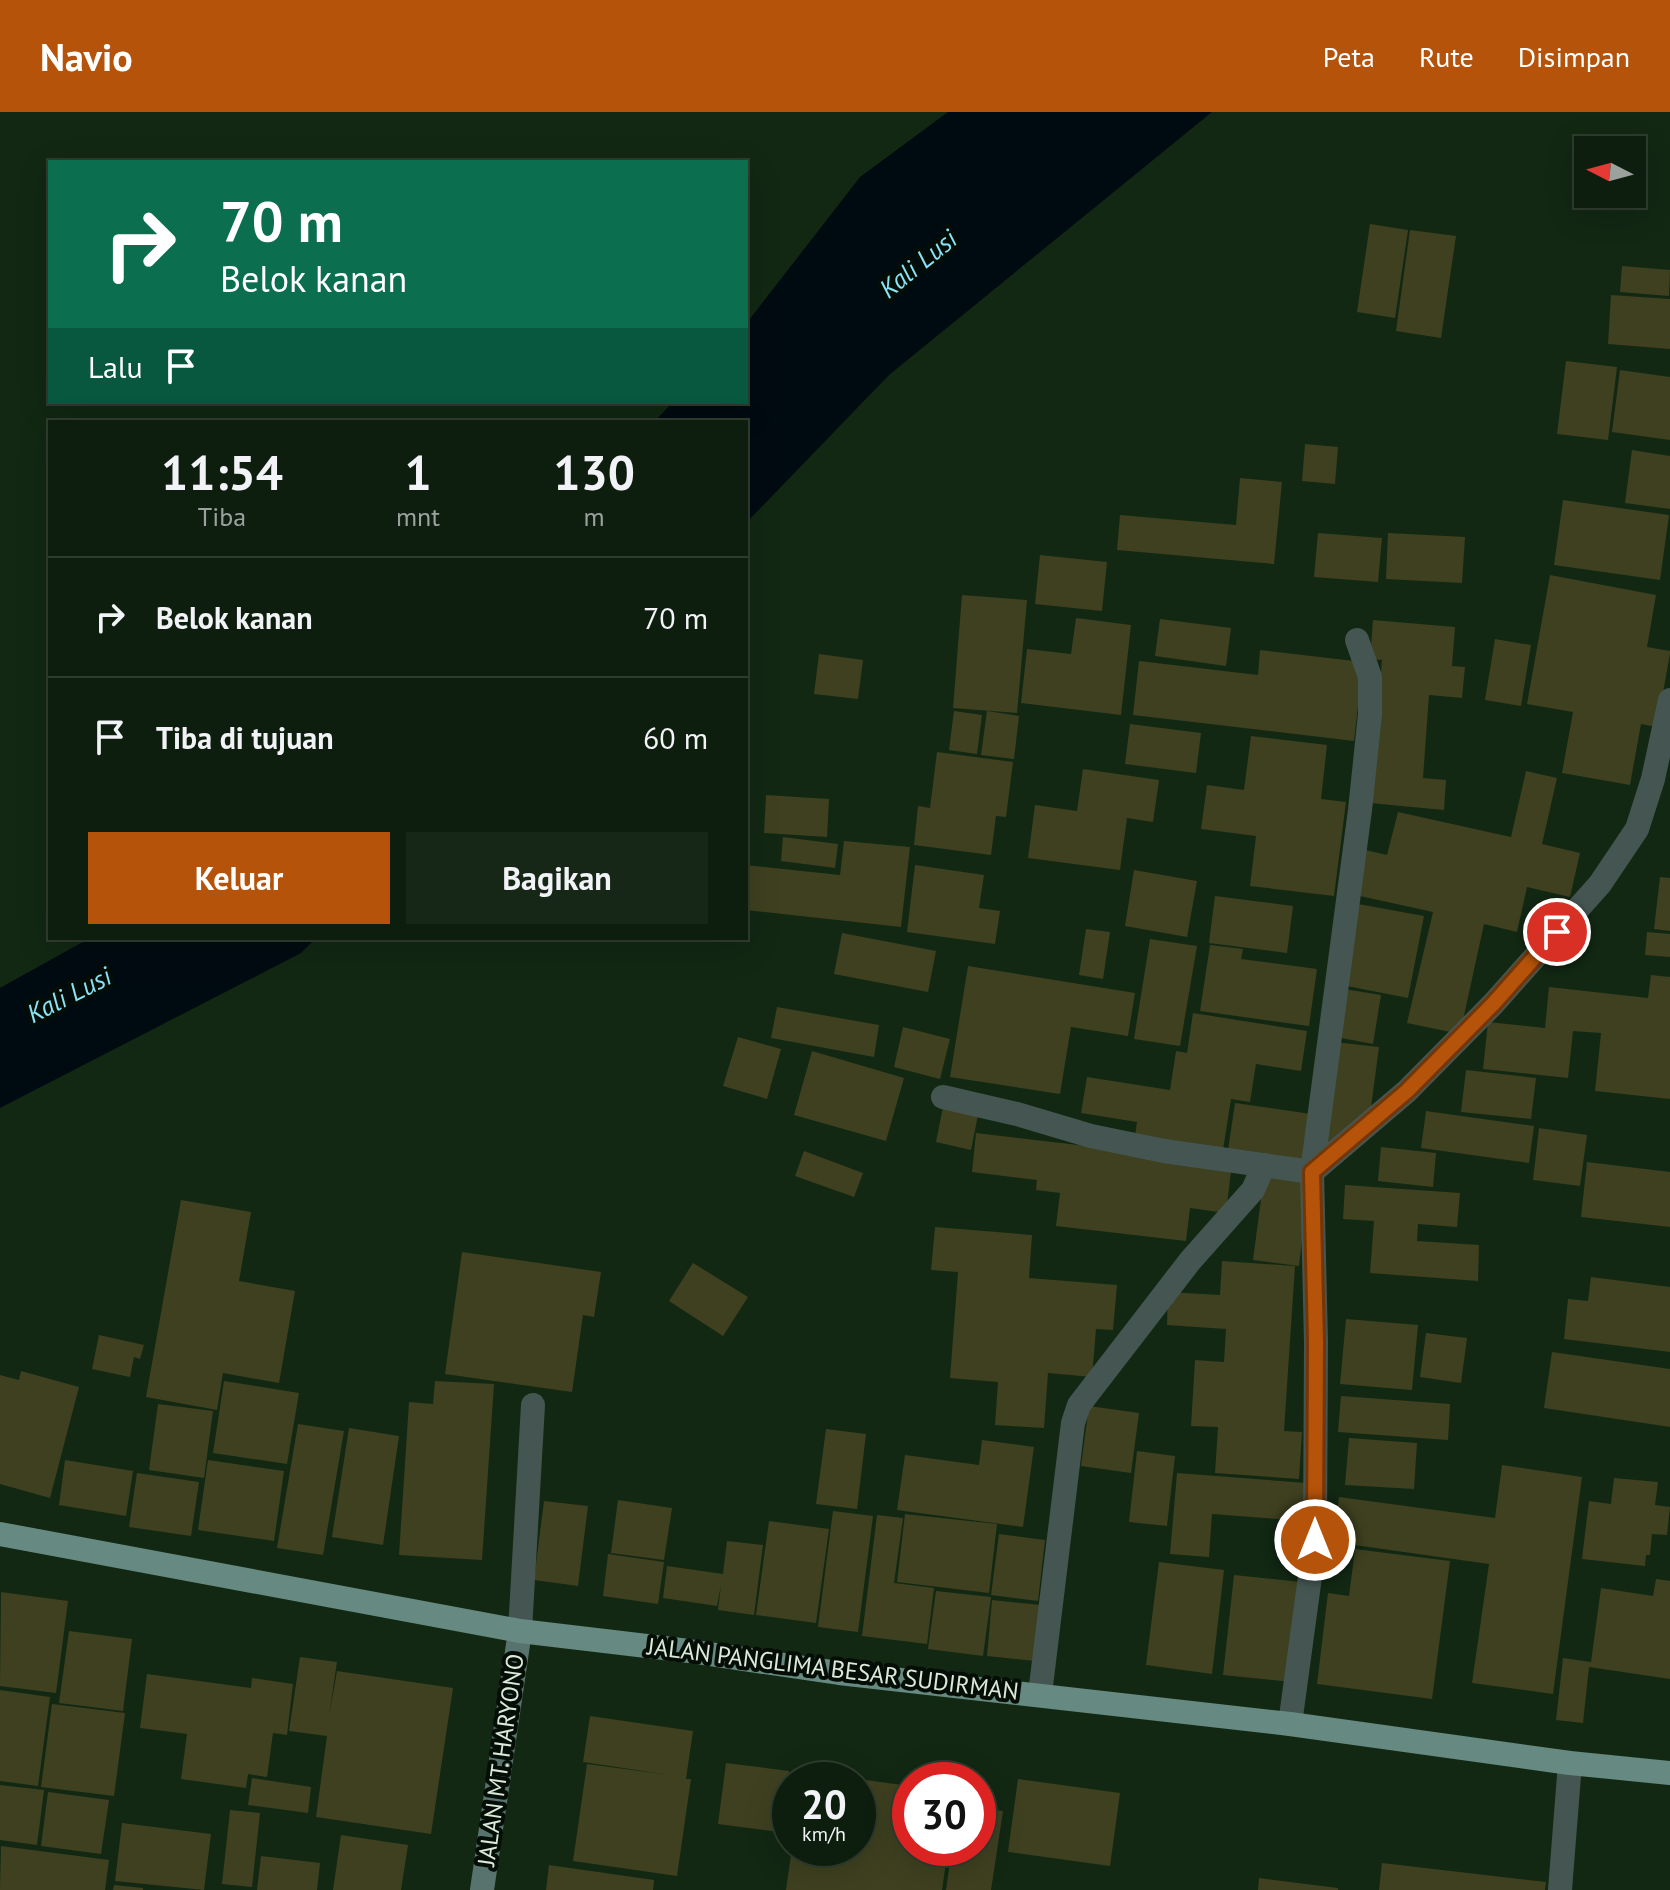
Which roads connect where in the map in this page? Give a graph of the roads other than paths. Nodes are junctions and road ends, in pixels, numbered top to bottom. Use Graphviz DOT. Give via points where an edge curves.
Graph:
graph roads {
  1 [pos="1357,640"];
  2 [pos="1670,700"];
  3 [pos="943,1097"];
  4 [pos="1264,1165"];
  5 [pos="1312,1172"];
  6 [pos="533,1405"];
  7 [pos="0,1534"];
  8 [pos="520,1631"];
  9 [pos="1040,1694"];
  10 [pos="1290,1724"];
  11 [pos="1570,1763"];
  12 [pos="1670,1773"];
  13 [pos="482,1890"];
  14 [pos="1560,1890"];
  1 -- 5 [label="street" via="1370,677 1370,714"];
  2 -- 5 [label="street" via="1637,829 1600,884 1407,1091"];
  3 -- 4 [label="street" via="1105,1139"];
  4 -- 5 [label="street"];
  4 -- 9 [label="street" via="1253,1190 1190,1261 1079,1405"];
  5 -- 10 [label="street" via="1315,1540"];
  6 -- 8 [label="street"];
  7 -- 8 [label="main road, JALAN PANGLIMA BESAR SUDIRMAN"];
  8 -- 9 [label="main road, JALAN PANGLIMA BESAR SUDIRMAN"];
  8 -- 13 [label="main road, JALAN MT. HARYONO"];
  9 -- 10 [label="main road, JALAN PANGLIMA BESAR SUDIRMAN"];
  10 -- 11 [label="main road, JALAN PANGLIMA BESAR SUDIRMAN"];
  11 -- 12 [label="main road, JALAN PANGLIMA BESAR SUDIRMAN"];
  11 -- 14 [label="street"];
}
